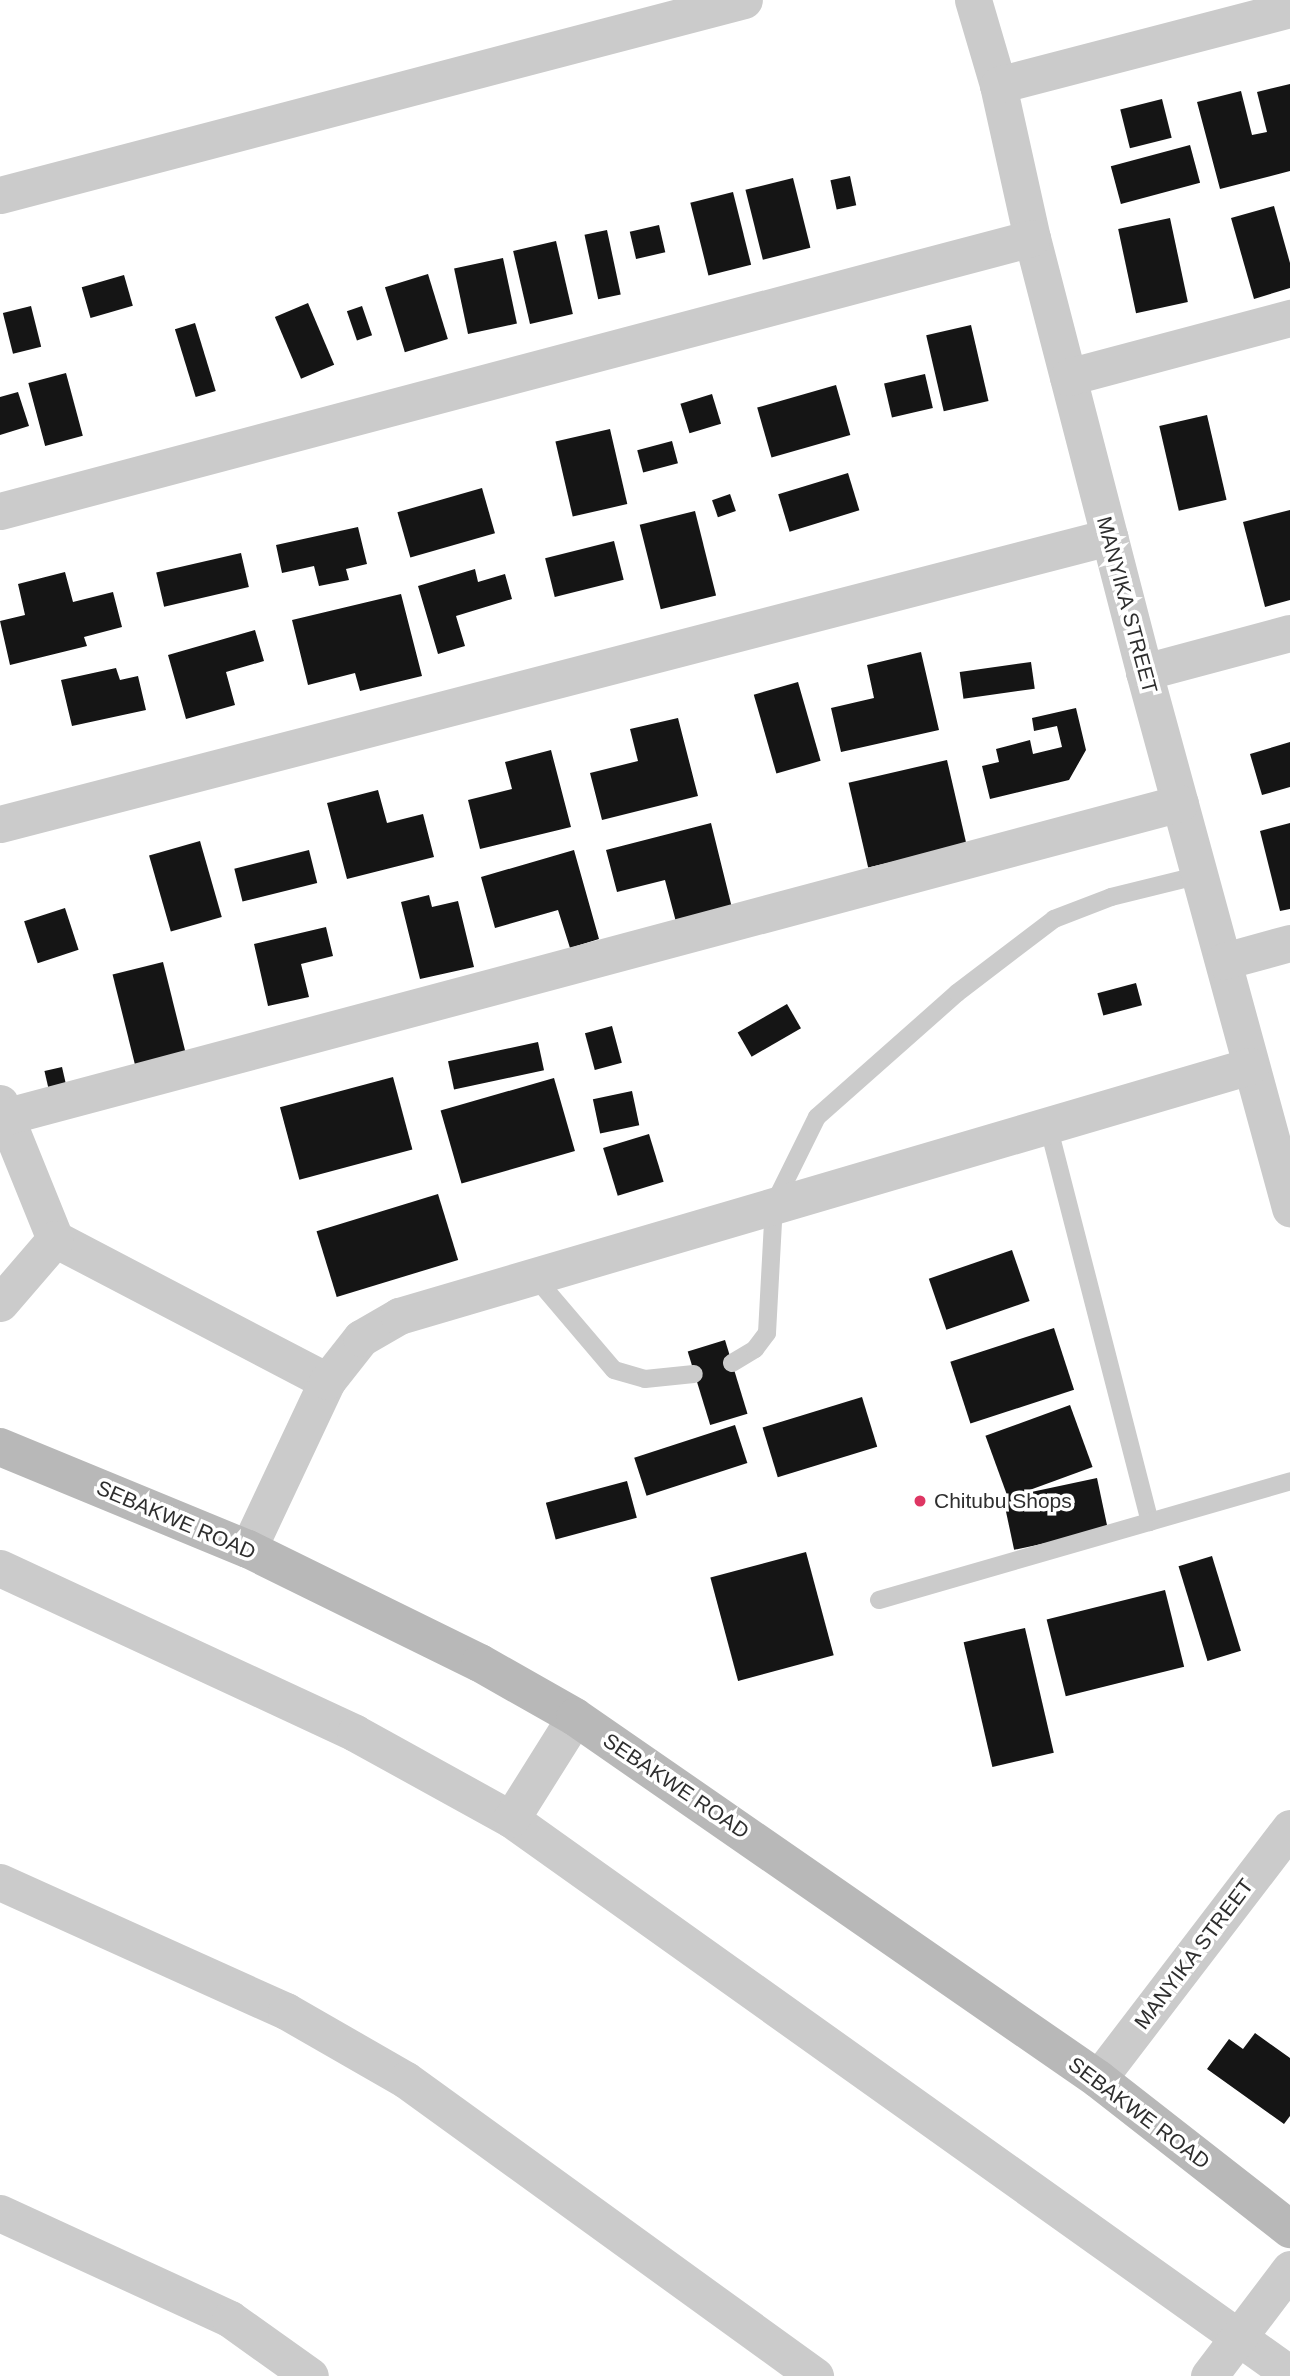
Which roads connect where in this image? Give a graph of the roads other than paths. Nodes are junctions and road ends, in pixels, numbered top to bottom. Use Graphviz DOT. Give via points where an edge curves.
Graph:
graph roads {
  1 [pos="744,0"];
  2 [pos="973,0"];
  3 [pos="1290,9"];
  4 [pos="998,85"];
  5 [pos="0,195"];
  6 [pos="1032,238"];
  7 [pos="1290,318"];
  8 [pos="1068,377"];
  9 [pos="0,511"];
  10 [pos="1109,537"];
  11 [pos="1290,634"];
  12 [pos="1144,672"];
  13 [pos="1180,803"];
  14 [pos="0,824"];
  15 [pos="1199,875"];
  16 [pos="1290,943"];
  17 [pos="1224,961"];
  18 [pos="1250,1066"];
  19 [pos="2,1110"];
  20 [pos="1048,1125"];
  21 [pos="774,1204"];
  22 [pos="1290,1208"];
  23 [pos="55,1239"];
  24 [pos="534,1276"];
  25 [pos="0,1303"];
  26 [pos="732,1363"];
  27 [pos="694,1374"];
  28 [pos="327,1381"];
  29 [pos="0,1447"];
  30 [pos="1290,1481"];
  31 [pos="1150,1522"];
  32 [pos="247,1549"];
  33 [pos="0,1568"];
  34 [pos="879,1600"];
  35 [pos="575,1717"];
  36 [pos="511,1819"];
  37 [pos="1290,1828"];
  38 [pos="0,1882"];
  39 [pos="1098,2079"];
  40 [pos="0,2213"];
  41 [pos="1290,2229"];
  42 [pos="1290,2269"];
  43 [pos="1238,2338"];
  44 [pos="1290,2374"];
  45 [pos="310,2376"];
  46 [pos="815,2376"];
  47 [pos="1209,2376"];
  1 -- 5 [label="street"];
  2 -- 4 [label="street, MANYIKA STREET"];
  3 -- 4 [label="street"];
  4 -- 6 [label="street, MANYIKA STREET"];
  6 -- 8 [label="street, MANYIKA STREET"];
  6 -- 9 [label="street"];
  7 -- 8 [label="street"];
  8 -- 10 [label="street, MANYIKA STREET"];
  10 -- 12 [label="street, MANYIKA STREET"];
  10 -- 14 [label="street"];
  11 -- 12 [label="street"];
  12 -- 13 [label="street, MANYIKA STREET"];
  13 -- 15 [label="street, MANYIKA STREET"];
  13 -- 19 [label="street"];
  15 -- 17 [label="street, MANYIKA STREET"];
  15 -- 21 [label="lane" via="1111,897 1054,919 957,993 817,1116"];
  16 -- 17 [label="street"];
  17 -- 18 [label="street, MANYIKA STREET"];
  18 -- 20 [label="street"];
  18 -- 22 [label="street, MANYIKA STREET"];
  19 -- 23 [label="street"];
  20 -- 21 [label="street"];
  20 -- 31 [label="lane"];
  21 -- 24 [label="street"];
  21 -- 26 [label="lane" via="767,1333 755,1349"];
  23 -- 25 [label="street"];
  23 -- 28 [label="street"];
  24 -- 27 [label="lane" via="614,1370 645,1378"];
  24 -- 28 [label="street" via="399,1316 361,1338"];
  28 -- 32 [label="street"];
  29 -- 32 [label="street, SEBAKWE ROAD"];
  30 -- 31 [label="lane"];
  31 -- 34 [label="lane"];
  32 -- 35 [label="street, SEBAKWE ROAD" via="480,1662"];
  33 -- 36 [label="street" via="355,1733"];
  35 -- 36 [label="street"];
  35 -- 39 [label="street, SEBAKWE ROAD"];
  36 -- 43 [label="street"];
  37 -- 39 [label="street, MANYIKA STREET"];
  38 -- 46 [label="street" via="286,2011 406,2080"];
  39 -- 41 [label="street, SEBAKWE ROAD"];
  40 -- 45 [label="street" via="230,2319"];
  42 -- 43 [label="street"];
  43 -- 44 [label="street"];
  43 -- 47 [label="street"];
}
